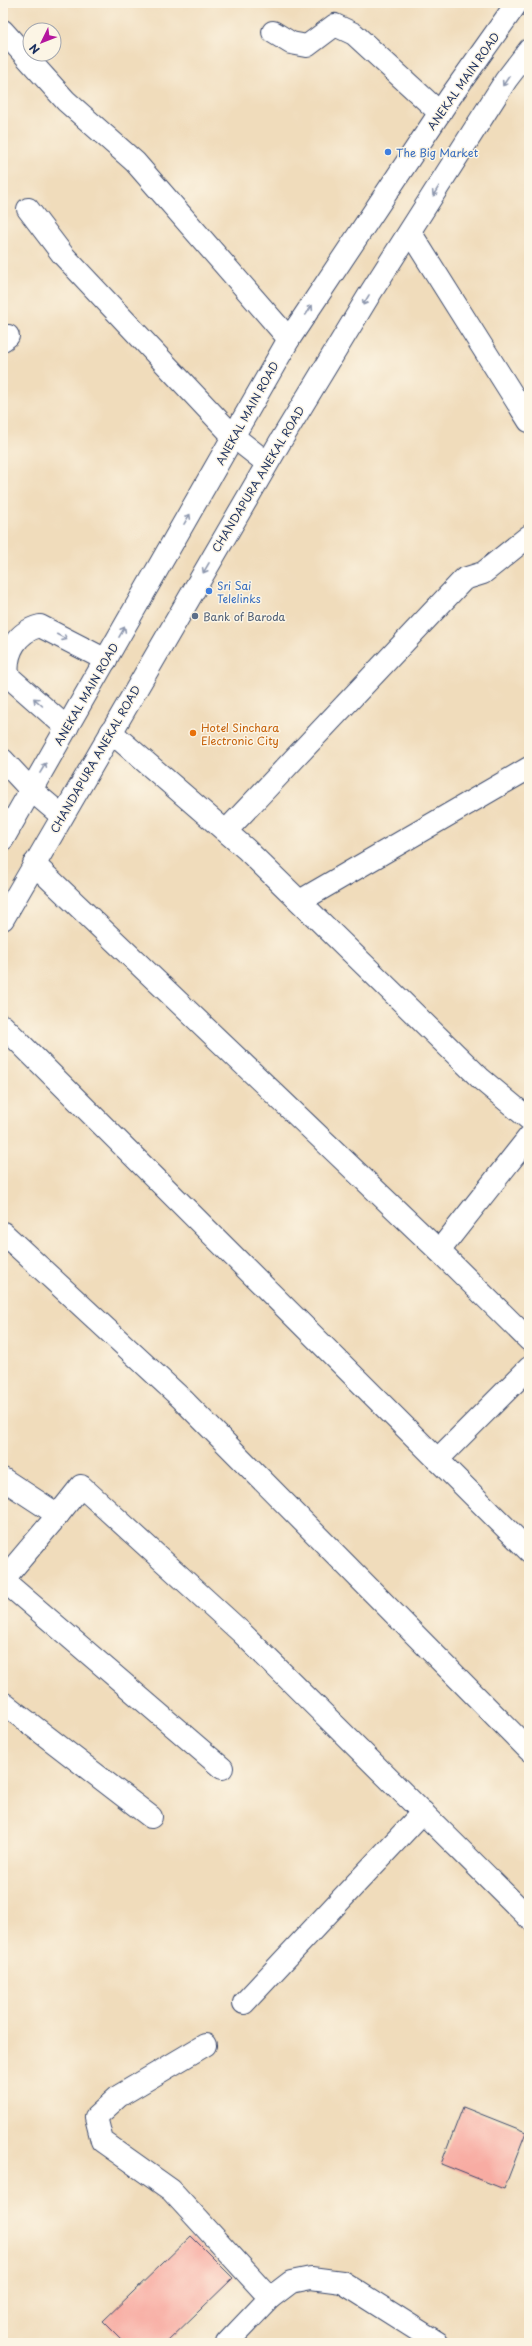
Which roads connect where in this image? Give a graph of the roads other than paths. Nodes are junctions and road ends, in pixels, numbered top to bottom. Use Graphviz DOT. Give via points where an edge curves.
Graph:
graph roads {
  1 [pos="516,3"];
  2 [pos="3,31"];
  3 [pos="273,32"];
  4 [pos="529,50"];
  5 [pos="440,113"];
  6 [pos="28,209"];
  7 [pos="410,232"];
  8 [pos="289,339"];
  9 [pos="529,421"];
  10 [pos="234,437"];
  11 [pos="267,463"];
  12 [pos="529,536"];
  13 [pos="7,642"];
  14 [pos="106,660"];
  15 [pos="67,728"];
  16 [pos="111,732"];
  17 [pos="3,760"];
  18 [pos="529,768"];
  19 [pos="30,789"];
  20 [pos="62,816"];
  21 [pos="226,831"];
  22 [pos="3,839"];
  23 [pos="34,864"];
  24 [pos="300,901"];
  25 [pos="3,919"];
  26 [pos="3,1026"];
  27 [pos="529,1119"];
  28 [pos="529,1137"];
  29 [pos="3,1233"];
  30 [pos="439,1251"];
  31 [pos="529,1340"];
  32 [pos="529,1368"];
  33 [pos="437,1460"];
  34 [pos="3,1479"];
  35 [pos="58,1515"];
  36 [pos="529,1550"];
  37 [pos="3,1580"];
  38 [pos="3,1703"];
  39 [pos="529,1750"];
  40 [pos="222,1768"];
  41 [pos="423,1812"];
  42 [pos="151,1816"];
  43 [pos="529,1918"];
  44 [pos="244,2003"];
  45 [pos="205,2045"];
  46 [pos="270,2298"];
  47 [pos="227,2343"];
  48 [pos="438,2343"];
  1 -- 5 [label="street, ANEKAL MAIN ROAD"];
  2 -- 8 [label="street" via="66,101 135,162"];
  3 -- 5 [label="street" via="291,43 308,46 335,26 354,34"];
  4 -- 7 [label="street, CHANDAPURA ANEKAL ROAD, one-way" via="506,80"];
  8 -- 5 [label="street, ANEKAL MAIN ROAD, one-way"];
  6 -- 10 [label="street" via="63,255"];
  7 -- 9 [label="street"];
  7 -- 11 [label="street, CHANDAPURA ANEKAL ROAD, one-way"];
  8 -- 10 [label="street, ANEKAL MAIN ROAD"];
  10 -- 11 [label="street"];
  14 -- 10 [label="street, ANEKAL MAIN ROAD, one-way"];
  11 -- 16 [label="street, CHANDAPURA ANEKAL ROAD, one-way"];
  12 -- 21 [label="street" via="483,573 464,579"];
  13 -- 14 [label="street, one-way" via="28,629 40,626"];
  15 -- 13 [label="street, one-way" via="8,676"];
  14 -- 15 [label="street, ANEKAL MAIN ROAD"];
  19 -- 15 [label="street, ANEKAL MAIN ROAD, one-way"];
  16 -- 20 [label="street, CHANDAPURA ANEKAL ROAD"];
  16 -- 21 [label="street"];
  17 -- 19 [label="street"];
  18 -- 24 [label="street"];
  19 -- 20 [label="street"];
  19 -- 22 [label="street, ANEKAL MAIN ROAD"];
  20 -- 23 [label="street, CHANDAPURA ANEKAL ROAD"];
  21 -- 24 [label="street"];
  23 -- 25 [label="street, CHANDAPURA ANEKAL ROAD"];
  23 -- 30 [label="street"];
  24 -- 27 [label="street" via="481,1080"];
  26 -- 33 [label="street"];
  28 -- 30 [label="street"];
  29 -- 39 [label="street" via="182,1400"];
  30 -- 31 [label="street"];
  32 -- 33 [label="street"];
  33 -- 36 [label="street"];
  34 -- 35 [label="street"];
  35 -- 37 [label="street"];
  35 -- 41 [label="street" via="81,1486 241,1632"];
  37 -- 40 [label="street"];
  38 -- 42 [label="street"];
  41 -- 43 [label="street"];
  41 -- 44 [label="street"];
  45 -- 46 [label="street" via="119,2096 96,2117 102,2141 171,2190"];
  46 -- 47 [label="street"];
  46 -- 48 [label="street" via="291,2282 311,2278 342,2282"];
}
